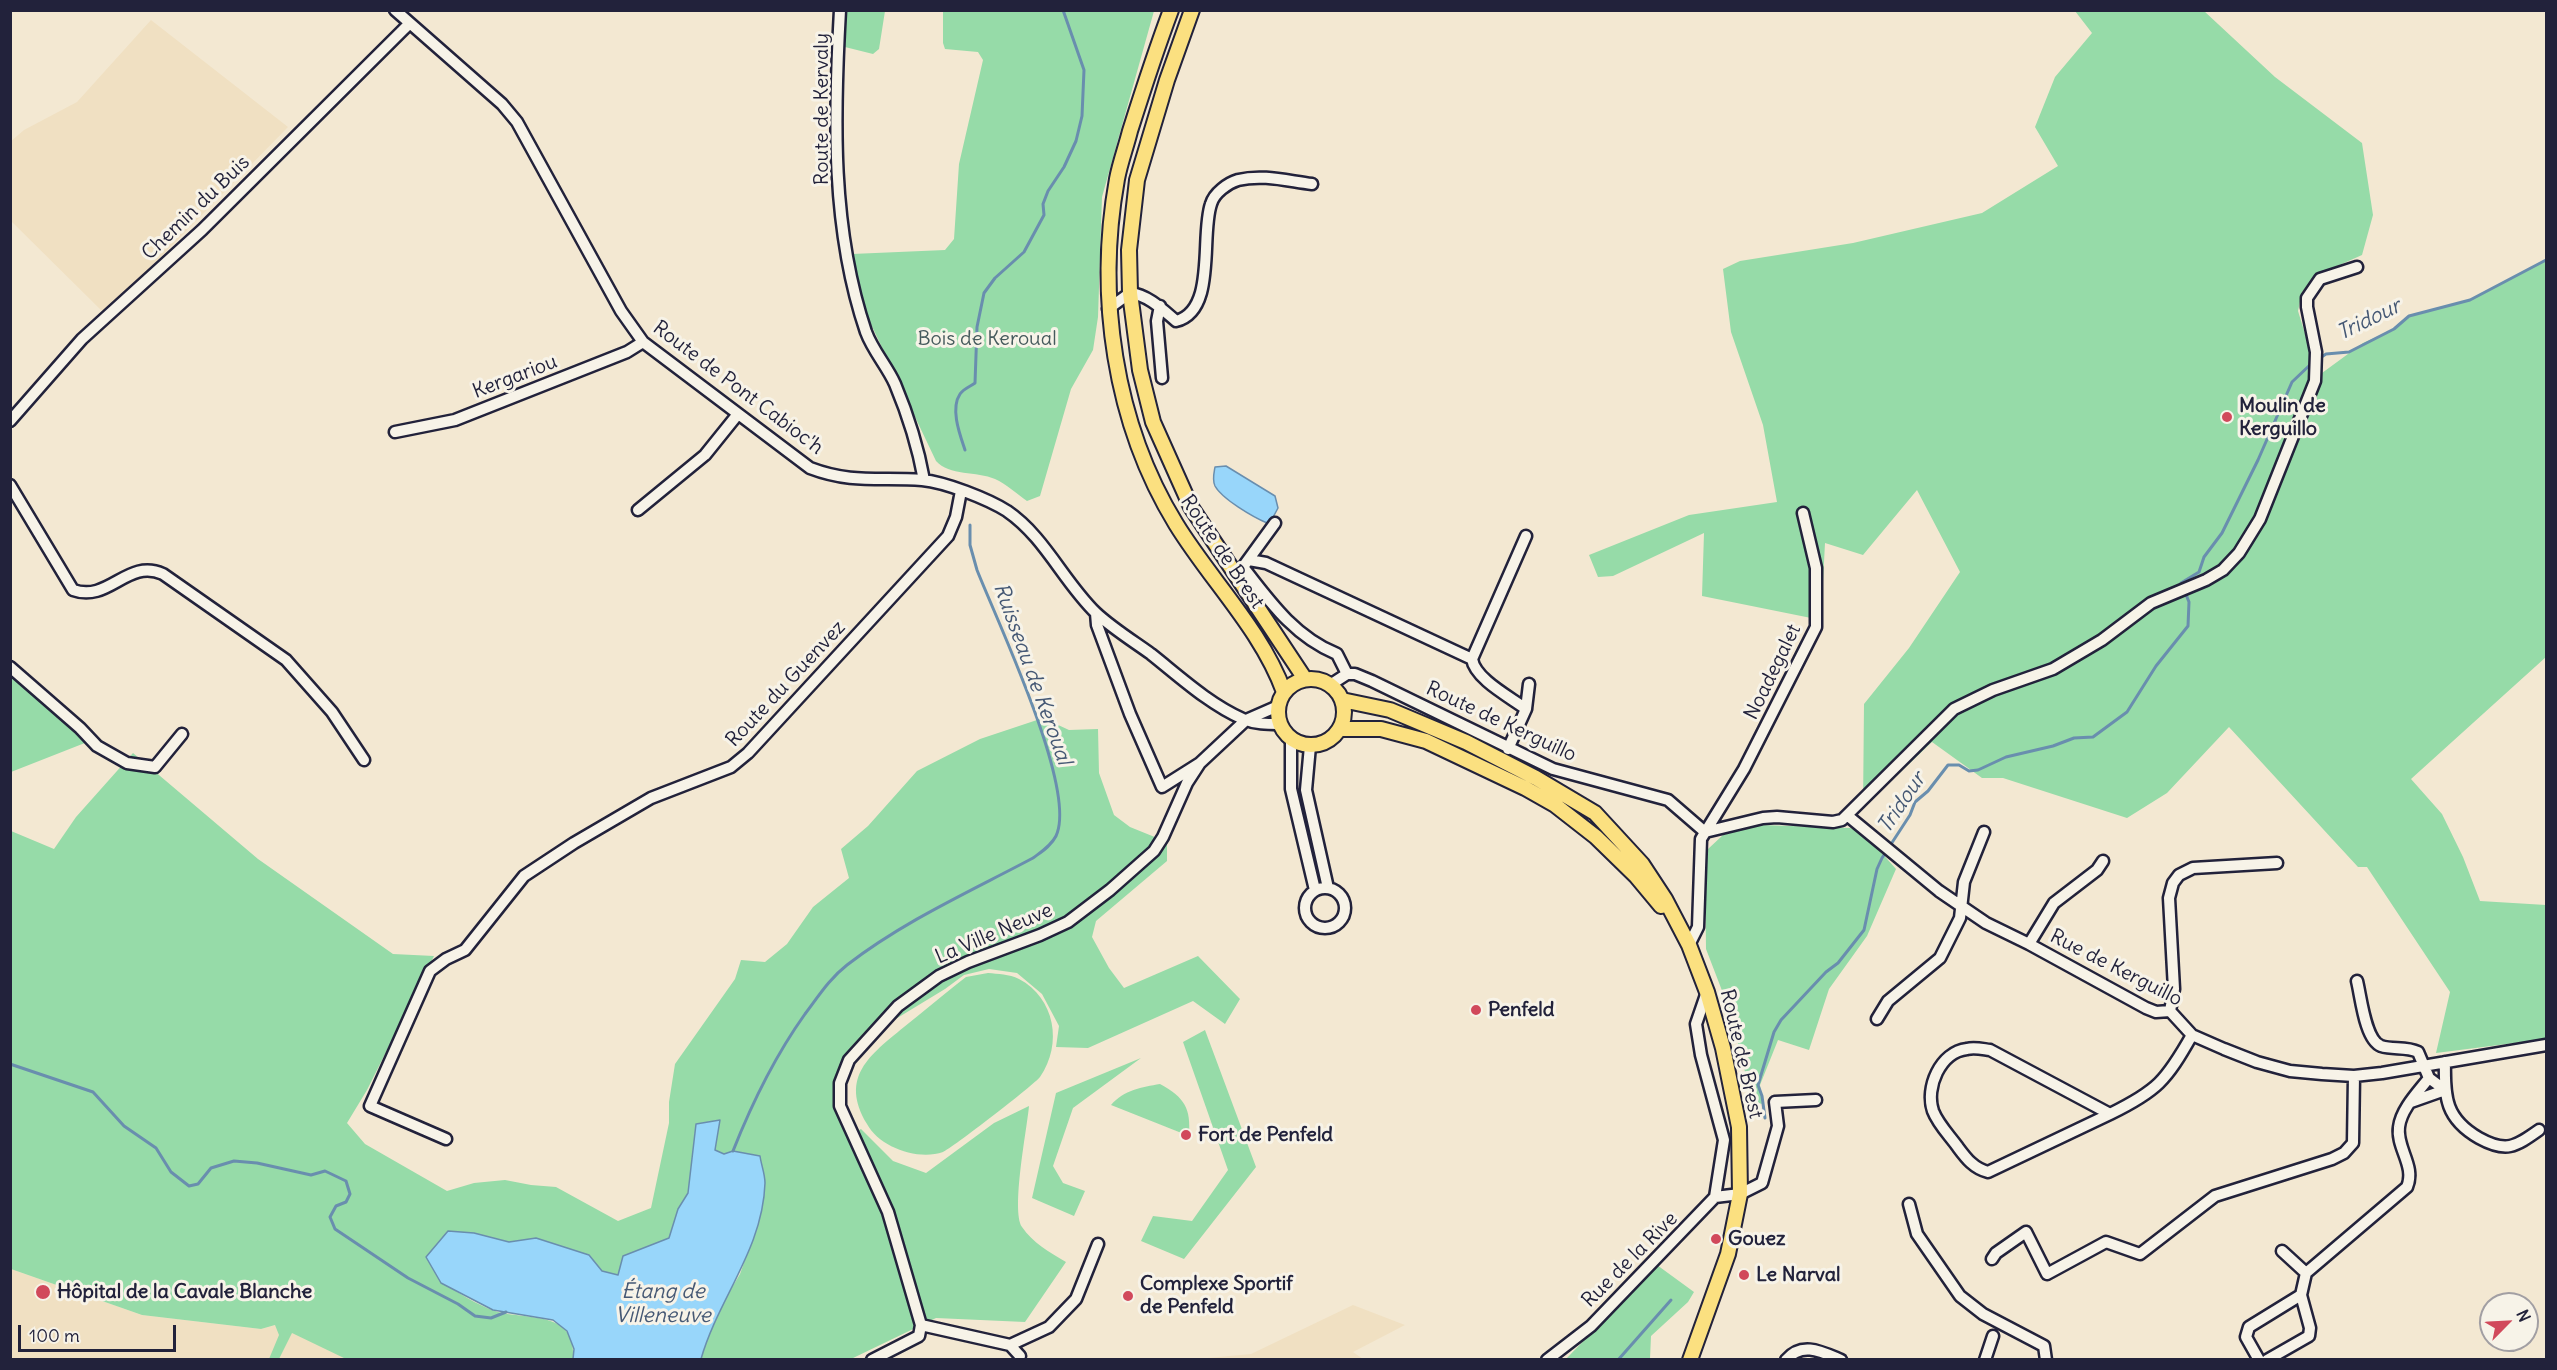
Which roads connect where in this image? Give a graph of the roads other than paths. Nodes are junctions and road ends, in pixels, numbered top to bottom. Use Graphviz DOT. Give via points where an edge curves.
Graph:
graph roads {
  1 [pos="395,10"];
  2 [pos="840,10"];
  3 [pos="1171,10"];
  4 [pos="1192,10"];
  5 [pos="409,24"];
  6 [pos="1312,184"];
  7 [pos="2357,267"];
  8 [pos="1130,293"];
  9 [pos="1160,306"];
  10 [pos="1108,309"];
  11 [pos="643,342"];
  12 [pos="1162,378"];
  13 [pos="738,414"];
  14 [pos="10,421"];
  15 [pos="395,432"];
  16 [pos="924,480"];
  17 [pos="10,485"];
  18 [pos="961,491"];
  19 [pos="638,510"];
  20 [pos="1803,513"];
  21 [pos="1275,523"];
  22 [pos="1526,536"];
  23 [pos="1249,560"];
  24 [pos="1096,613"];
  25 [pos="1472,659"];
  26 [pos="10,667"];
  27 [pos="1347,674"];
  28 [pos="1305,679"];
  29 [pos="1529,684"];
  30 [pos="1330,685"];
  31 [pos="1284,692"];
  32 [pos="1342,700"];
  33 [pos="1278,706"];
  34 [pos="1526,709"];
  35 [pos="1246,720"];
  36 [pos="1279,724"];
  37 [pos="1340,729"];
  38 [pos="182,734"];
  39 [pos="1291,740"];
  40 [pos="1310,746"];
  41 [pos="1508,749"];
  42 [pos="364,760"];
  43 [pos="1200,763"];
  44 [pos="1848,816"];
  45 [pos="1705,832"];
  46 [pos="1984,832"];
  47 [pos="2103,861"];
  48 [pos="2277,863"];
  49 [pos="1328,888"];
  50 [pos="1315,890"];
  51 [pos="1962,907"];
  52 [pos="1680,929"];
  53 [pos="2029,944"];
  54 [pos="1689,945"];
  55 [pos="2357,981"];
  56 [pos="1707,992"];
  57 [pos="2170,1011"];
  58 [pos="1877,1019"];
  59 [pos="2192,1035"];
  60 [pos="2547,1045"];
  61 [pos="2445,1062"];
  62 [pos="2425,1066"];
  63 [pos="2354,1076"];
  64 [pos="2429,1078"];
  65 [pos="2445,1090"];
  66 [pos="1816,1100"];
  67 [pos="2411,1102"];
  68 [pos="2110,1114"];
  69 [pos="2538,1130"];
  70 [pos="446,1139"];
  71 [pos="1740,1194"];
  72 [pos="1715,1197"];
  73 [pos="1909,1204"];
  74 [pos="1098,1244"];
  75 [pos="2282,1251"];
  76 [pos="1992,1259"];
  77 [pos="2306,1273"];
  78 [pos="2301,1295"];
  79 [pos="921,1325"];
  80 [pos="1993,1336"];
  81 [pos="1010,1346"];
  82 [pos="1020,1356"];
  83 [pos="872,1359"];
  84 [pos="1547,1359"];
  85 [pos="1690,1359"];
  86 [pos="1786,1359"];
  87 [pos="1841,1359"];
  88 [pos="1985,1359"];
  89 [pos="2046,1359"];
  90 [pos="2259,1359"];
  91 [pos="2267,1359"];
  1 -- 5 [label="street, Route de Pont Cabioc'h"];
  2 -- 16 [label="street, Route de Kervaly" via="836,168 849,263 867,333 894,382 911,427"];
  3 -- 10 [label="main road, Route de Brest" via="1117,177 1107,244"];
  4 -- 8 [label="main road, Route de Brest" via="1137,180 1129,250"];
  5 -- 11 [label="street, Route de Pont Cabioc'h" via="502,104 517,122 621,311"];
  5 -- 14 [label="street, Chemin du Buis" via="202,230 82,339"];
  6 -- 9 [label="street" via="1262,177 1236,181 1219,191 1211,203 1203,284 1193,310 1187,318 1176,321"];
  7 -- 44 [label="street" via="2320,279 2307,298 2316,352 2315,381 2260,519 2239,553 2223,570 2151,603 2082,654 1954,709"];
  8 -- 9 [label="street"];
  8 -- 10 [label="street"];
  8 -- 28 [label="main road, Route de Brest" via="1140,370 1153,422 1174,473 1191,507"];
  9 -- 12 [label="street" via="1156,321"];
  10 -- 31 [label="main road, Route de Brest" via="1122,390 1134,433 1156,486 1175,524 1262,645"];
  11 -- 13 [label="street, Route de Pont Cabioc'h"];
  11 -- 15 [label="street, Kergariou" via="627,352 455,420"];
  13 -- 16 [label="street, Route de Pont Cabioc'h" via="810,468 859,480"];
  13 -- 19 [label="street" via="705,455"];
  16 -- 18 [label="street, Route de Pont Cabioc'h"];
  17 -- 42 [label="street" via="73,590 85,594 99,592 139,571 156,570 163,574 286,660 332,712"];
  18 -- 24 [label="street, Route de Pont Cabioc'h" via="996,504 1023,523"];
  18 -- 70 [label="street, Route du Guenvez" via="948,536 748,753 731,767 651,798 524,876 465,950 430,971 370,1106"];
  20 -- 45 [label="street, Noadegalet" via="1816,568 1816,627 1744,769"];
  21 -- 23 [label="street"];
  22 -- 25 [label="street"];
  23 -- 25 [label="street" via="1266,563"];
  23 -- 27 [label="street" via="1244,567 1269,601 1316,645 1337,654"];
  24 -- 35 [label="street, Route de Pont Cabioc'h" via="1218,706"];
  24 -- 43 [label="street" via="1130,714 1162,787"];
  25 -- 34 [label="street" via="1481,676"];
  26 -- 38 [label="street" via="97,746 127,763 155,767"];
  27 -- 30 [label="street"];
  27 -- 41 [label="street, Route de Kerguillo" via="1372,681"];
  28 -- 30 [label="main road"];
  28 -- 31 [label="main road"];
  29 -- 34 [label="street"];
  30 -- 32 [label="main road"];
  31 -- 33 [label="main road"];
  32 -- 37 [label="main road"];
  32 -- 52 [label="main road, Route de Brest" via="1390,710 1466,742 1594,813 1642,864"];
  33 -- 35 [label="street"];
  33 -- 36 [label="main road"];
  34 -- 41 [label="street"];
  35 -- 36 [label="street, Route de Pont Cabioc'h"];
  35 -- 43 [label="street"];
  36 -- 39 [label="main road"];
  37 -- 40 [label="main road" via="1322,744"];
  37 -- 52 [label="main road, Route de Brest" via="1381,729 1426,741 1525,788 1604,845"];
  39 -- 40 [label="main road"];
  39 -- 50 [label="street" via="1291,789"];
  40 -- 49 [label="street" via="1306,790"];
  41 -- 45 [label="street, Route de Kerguillo" via="1553,769 1668,800"];
  43 -- 79 [label="street, La Ville Neuve" via="1154,851 1110,890 1068,922 939,976 898,1006 849,1060 840,1083 840,1106 888,1212"];
  44 -- 45 [label="street" via="1833,822 1762,818"];
  44 -- 51 [label="street, Rue de Kerguillo"];
  45 -- 54 [label="street" via="1701,839 1698,927"];
  46 -- 51 [label="street" via="1964,882"];
  47 -- 53 [label="street" via="2054,903"];
  48 -- 57 [label="street" via="2193,868 2173,884 2169,898 2174,989"];
  49 -- 50 [label="street"];
  49 -- 50 [label="street" via="1338,892 1345,904 1342,919 1330,927 1317,926 1306,915 1305,902"];
  51 -- 53 [label="street, Rue de Kerguillo"];
  51 -- 58 [label="street" via="1940,957 1888,1001"];
  52 -- 54 [label="main road, Route de Brest"];
  53 -- 57 [label="street, Rue de Kerguillo" via="2146,1008"];
  54 -- 56 [label="main road, Route de Brest"];
  55 -- 62 [label="street" via="2373,1041 2418,1052"];
  56 -- 71 [label="main road, Route de Brest" via="1739,1127"];
  56 -- 72 [label="street" via="1696,1024 1724,1140"];
  57 -- 59 [label="street, Rue de Kerguillo"];
  59 -- 63 [label="street, Rue de Kerguillo" via="2290,1071"];
  59 -- 68 [label="street" via="2173,1069 2158,1085 2143,1098"];
  60 -- 61 [label="street, Rue de Kerguillo"];
  61 -- 62 [label="street, Rue de Kerguillo"];
  61 -- 65 [label="street"];
  62 -- 63 [label="street, Rue de Kerguillo"];
  62 -- 64 [label="street"];
  63 -- 76 [label="street" via="2353,1143 2344,1153 2215,1196 2140,1254 2106,1242 2047,1274 2026,1232"];
  64 -- 65 [label="street"];
  64 -- 67 [label="street"];
  65 -- 67 [label="street"];
  65 -- 69 [label="street" via="2455,1120 2464,1130 2494,1146 2506,1148 2520,1143"];
  66 -- 71 [label="street" via="1775,1102 1778,1126 1762,1183"];
  67 -- 77 [label="street" via="2398,1127 2411,1177 2407,1187"];
  68 -- 68 [label="street" via="1990,1050 1978,1048 1964,1049 1940,1067 1930,1097 1939,1122 1968,1161 1988,1172"];
  71 -- 72 [label="street"];
  71 -- 85 [label="main road, Route de Brest" via="1728,1254"];
  72 -- 84 [label="street, Rue de la Rive" via="1591,1326"];
  73 -- 89 [label="street" via="1917,1234 1960,1296 1983,1314 2044,1346"];
  74 -- 81 [label="street" via="1076,1299 1049,1327"];
  75 -- 77 [label="street"];
  77 -- 78 [label="street"];
  78 -- 90 [label="street" via="2249,1327 2246,1337"];
  78 -- 91 [label="street" via="2309,1336"];
  79 -- 81 [label="street"];
  79 -- 83 [label="street" via="919,1336"];
  80 -- 88 [label="street"];
  81 -- 82 [label="street"];
  86 -- 87 [label="street" via="1796,1351 1814,1348"];
}
